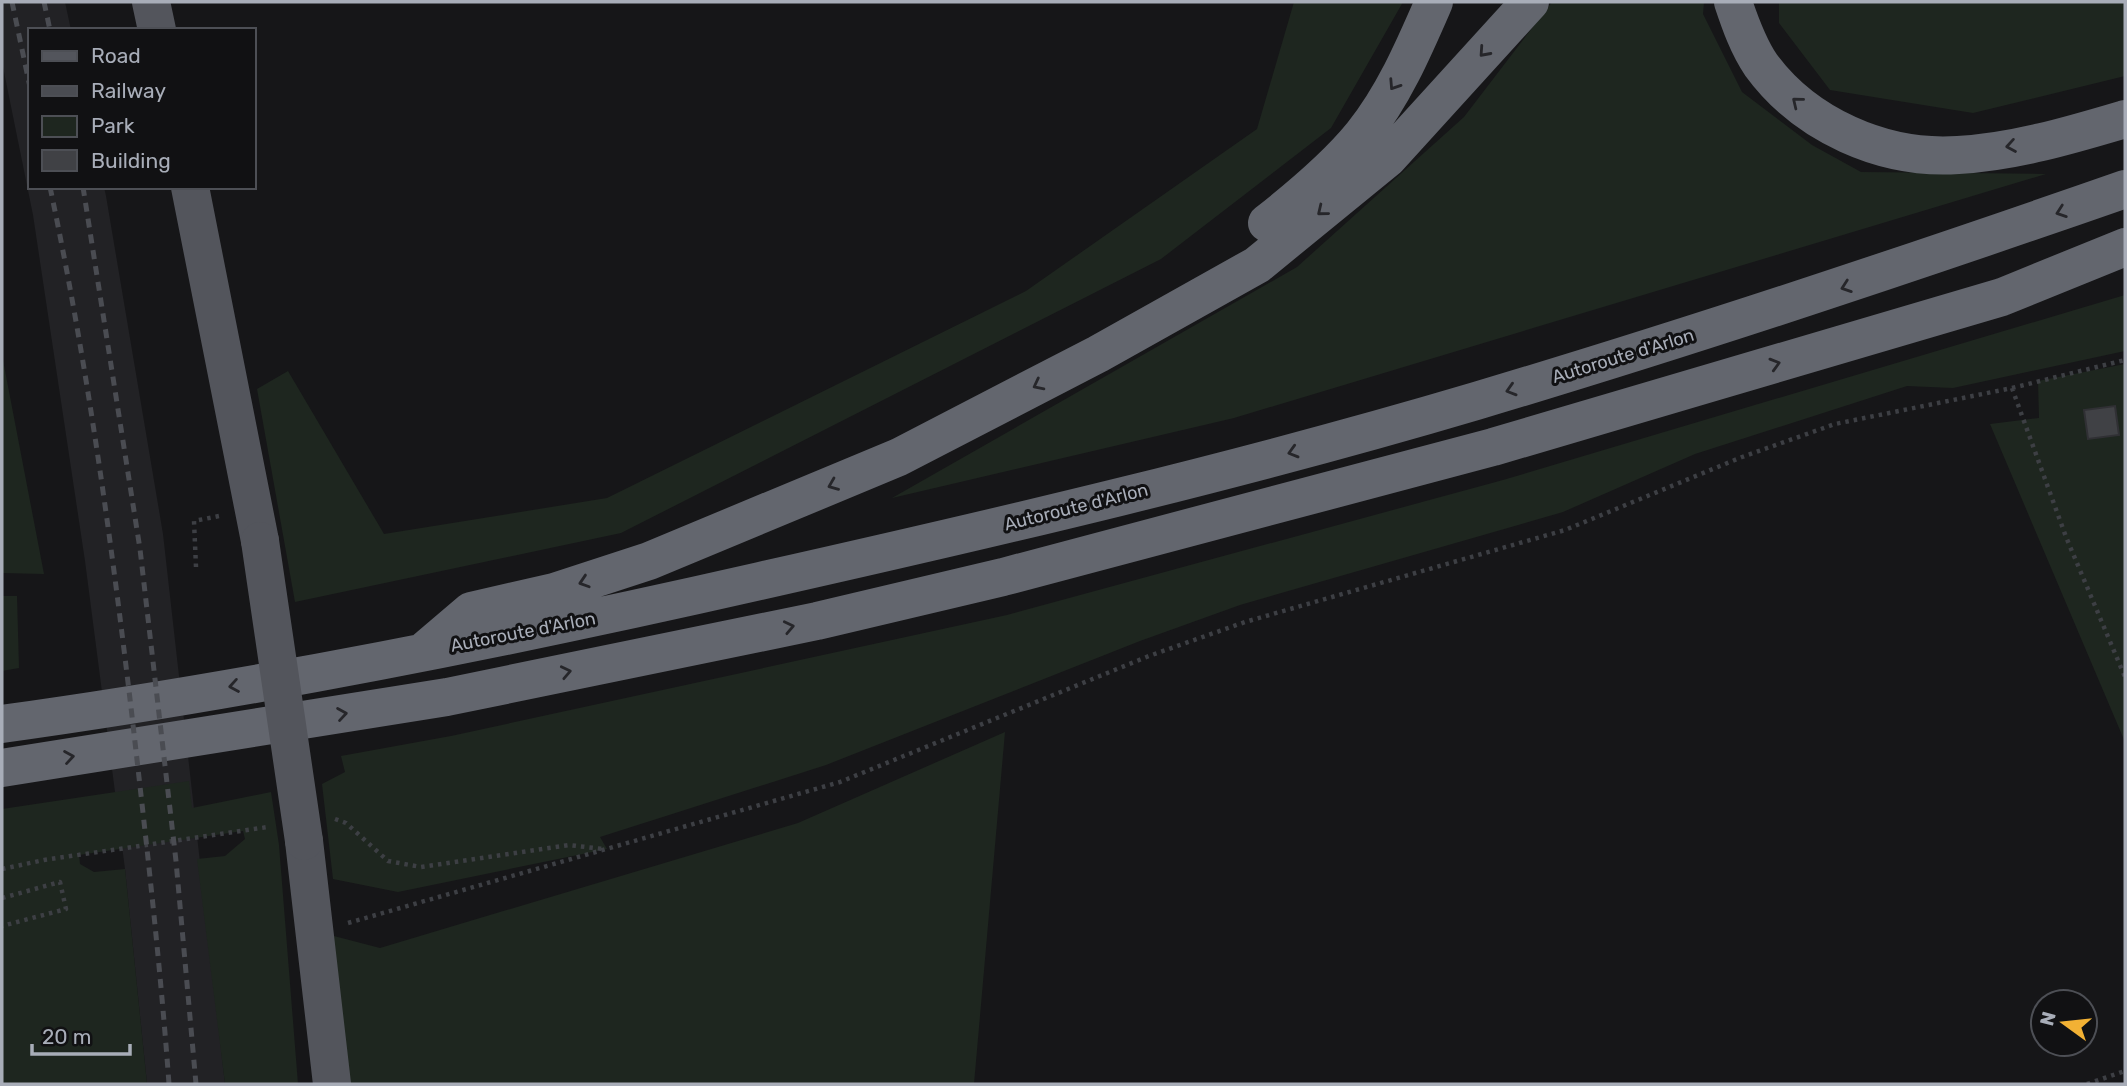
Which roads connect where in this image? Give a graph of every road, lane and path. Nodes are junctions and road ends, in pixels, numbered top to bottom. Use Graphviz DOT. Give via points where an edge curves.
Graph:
graph roads {
  1 [pos="151,2"];
  2 [pos="1434,2"];
  3 [pos="1530,2"];
  4 [pos="1732,2"];
  5 [pos="157,28"];
  6 [pos="2125,119"];
  7 [pos="190,189"];
  8 [pos="2125,190"];
  9 [pos="2125,247"];
  10 [pos="2125,271"];
  11 [pos="2002,297"];
  12 [pos="1098,354"];
  13 [pos="2125,360"];
  14 [pos="2012,387"];
  15 [pos="257,524"];
  16 [pos="196,567"];
  17 [pos="422,653"];
  18 [pos="2125,677"];
  19 [pos="2,724"];
  20 [pos="2,768"];
  21 [pos="2,898"];
  22 [pos="2,926"];
  23 [pos="317,931"];
  24 [pos="2125,1070"];
  25 [pos="332,1084"];
  26 [pos="2087,1084"];
  1 -- 5 [label="main road"];
  2 -- 12 [label="highway, one-way" via="1407,66 1362,135 1292,203"];
  3 -- 12 [label="highway, one-way" via="1388,158 1257,265"];
  6 -- 4 [label="highway, one-way" via="2056,139 1957,156 1864,142 1822,122 1786,93 1761,64"];
  7 -- 15 [label="main road"];
  8 -- 17 [label="highway, Autoroute d'Arlon, one-way" via="1837,290 1471,402 1245,465 804,571"];
  9 -- 11 [label="highway"];
  10 -- 11 [label="highway"];
  20 -- 11 [label="highway, one-way" via="447,697 844,615 1493,447"];
  12 -- 17 [label="highway, one-way" via="899,457 649,561 554,592 471,611"];
  13 -- 14 [label="path"];
  14 -- 18 [label="path" via="2066,537"];
  14 -- 23 [label="path" via="1835,424 1564,530 1245,622 1161,652 840,782"];
  15 -- 16 [label="path" via="194,521"];
  15 -- 23 [label="main road, bridge"];
  17 -- 19 [label="highway, Autoroute d'Arlon, one-way"];
  21 -- 22 [label="path" via="60,881 66,909"];
  23 -- 25 [label="main road"];
  24 -- 26 [label="path"];
}
